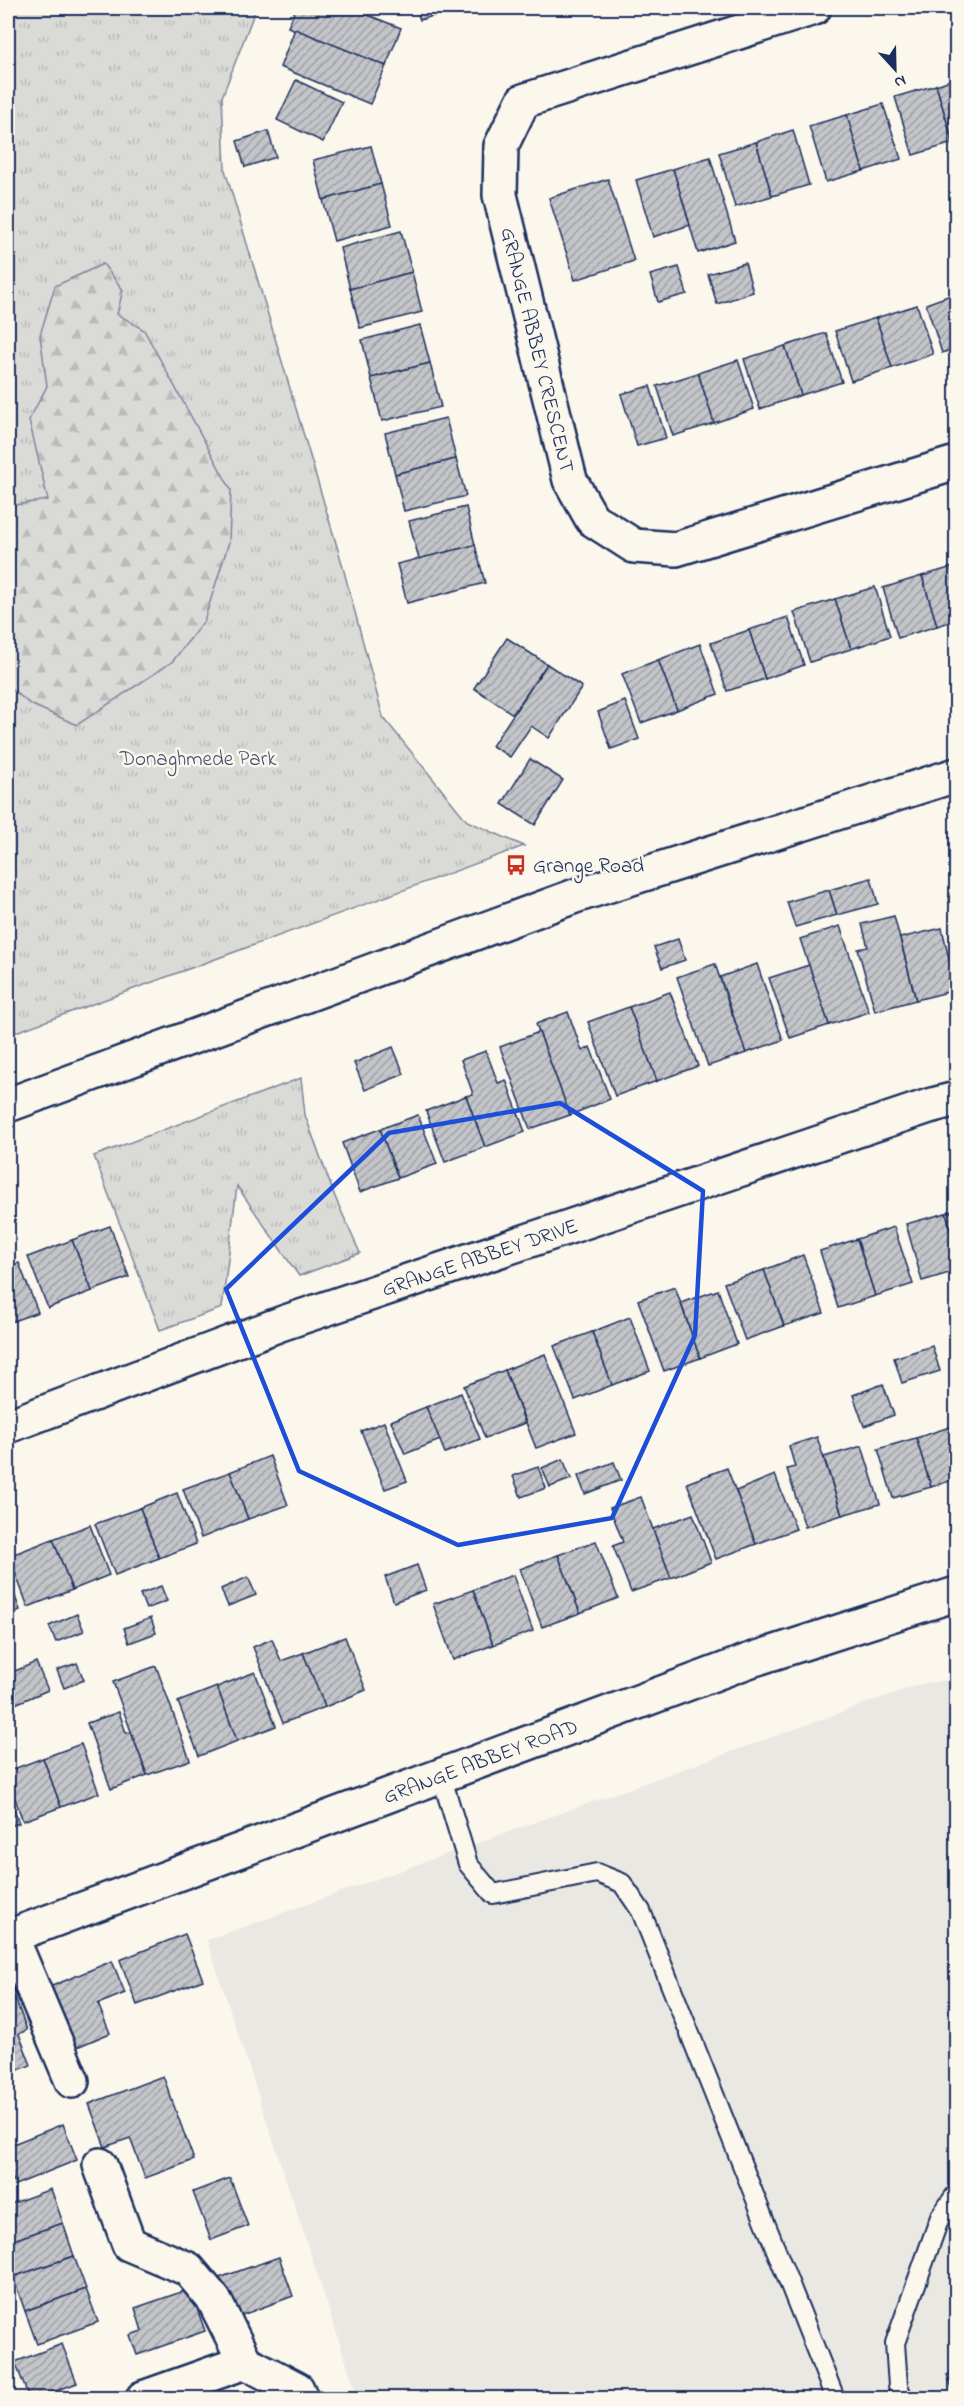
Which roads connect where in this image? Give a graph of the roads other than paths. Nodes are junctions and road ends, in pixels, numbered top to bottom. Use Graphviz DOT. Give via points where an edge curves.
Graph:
graph roads {
  1 [pos="814,8"];
  2 [pos="957,463"];
  3 [pos="957,775"];
  4 [pos="957,1099"];
  5 [pos="8,1105"];
  6 [pos="8,1426"];
  7 [pos="957,1594"];
  8 [pos="441,1775"];
  9 [pos="9,1936"];
  10 [pos="72,2081"];
  11 [pos="100,2165"];
  12 [pos="957,2194"];
  13 [pos="245,2362"];
  14 [pos="143,2398"];
  15 [pos="301,2398"];
  16 [pos="835,2398"];
  17 [pos="903,2398"];
  1 -- 2 [label="street, GRANGE ABBEY CRESCENT" via="523,101 501,146 500,195 570,480 592,519 633,546 676,549"];
  3 -- 5 [label="street" via="575,896"];
  4 -- 6 [label="street, GRANGE ABBEY DRIVE" via="283,1323"];
  7 -- 8 [label="street, GRANGE ABBEY ROAD" via="748,1661"];
  8 -- 9 [label="street, GRANGE ABBEY ROAD"];
  8 -- 16 [label="lane" via="468,1864 493,1894 597,1873 622,1883 641,1911"];
  9 -- 10 [label="street"];
  11 -- 13 [label="street" via="129,2244 188,2269 214,2300"];
  12 -- 17 [label="lane" via="939,2217 895,2343 897,2386"];
  13 -- 14 [label="street"];
  13 -- 15 [label="street" via="297,2389"];
}
